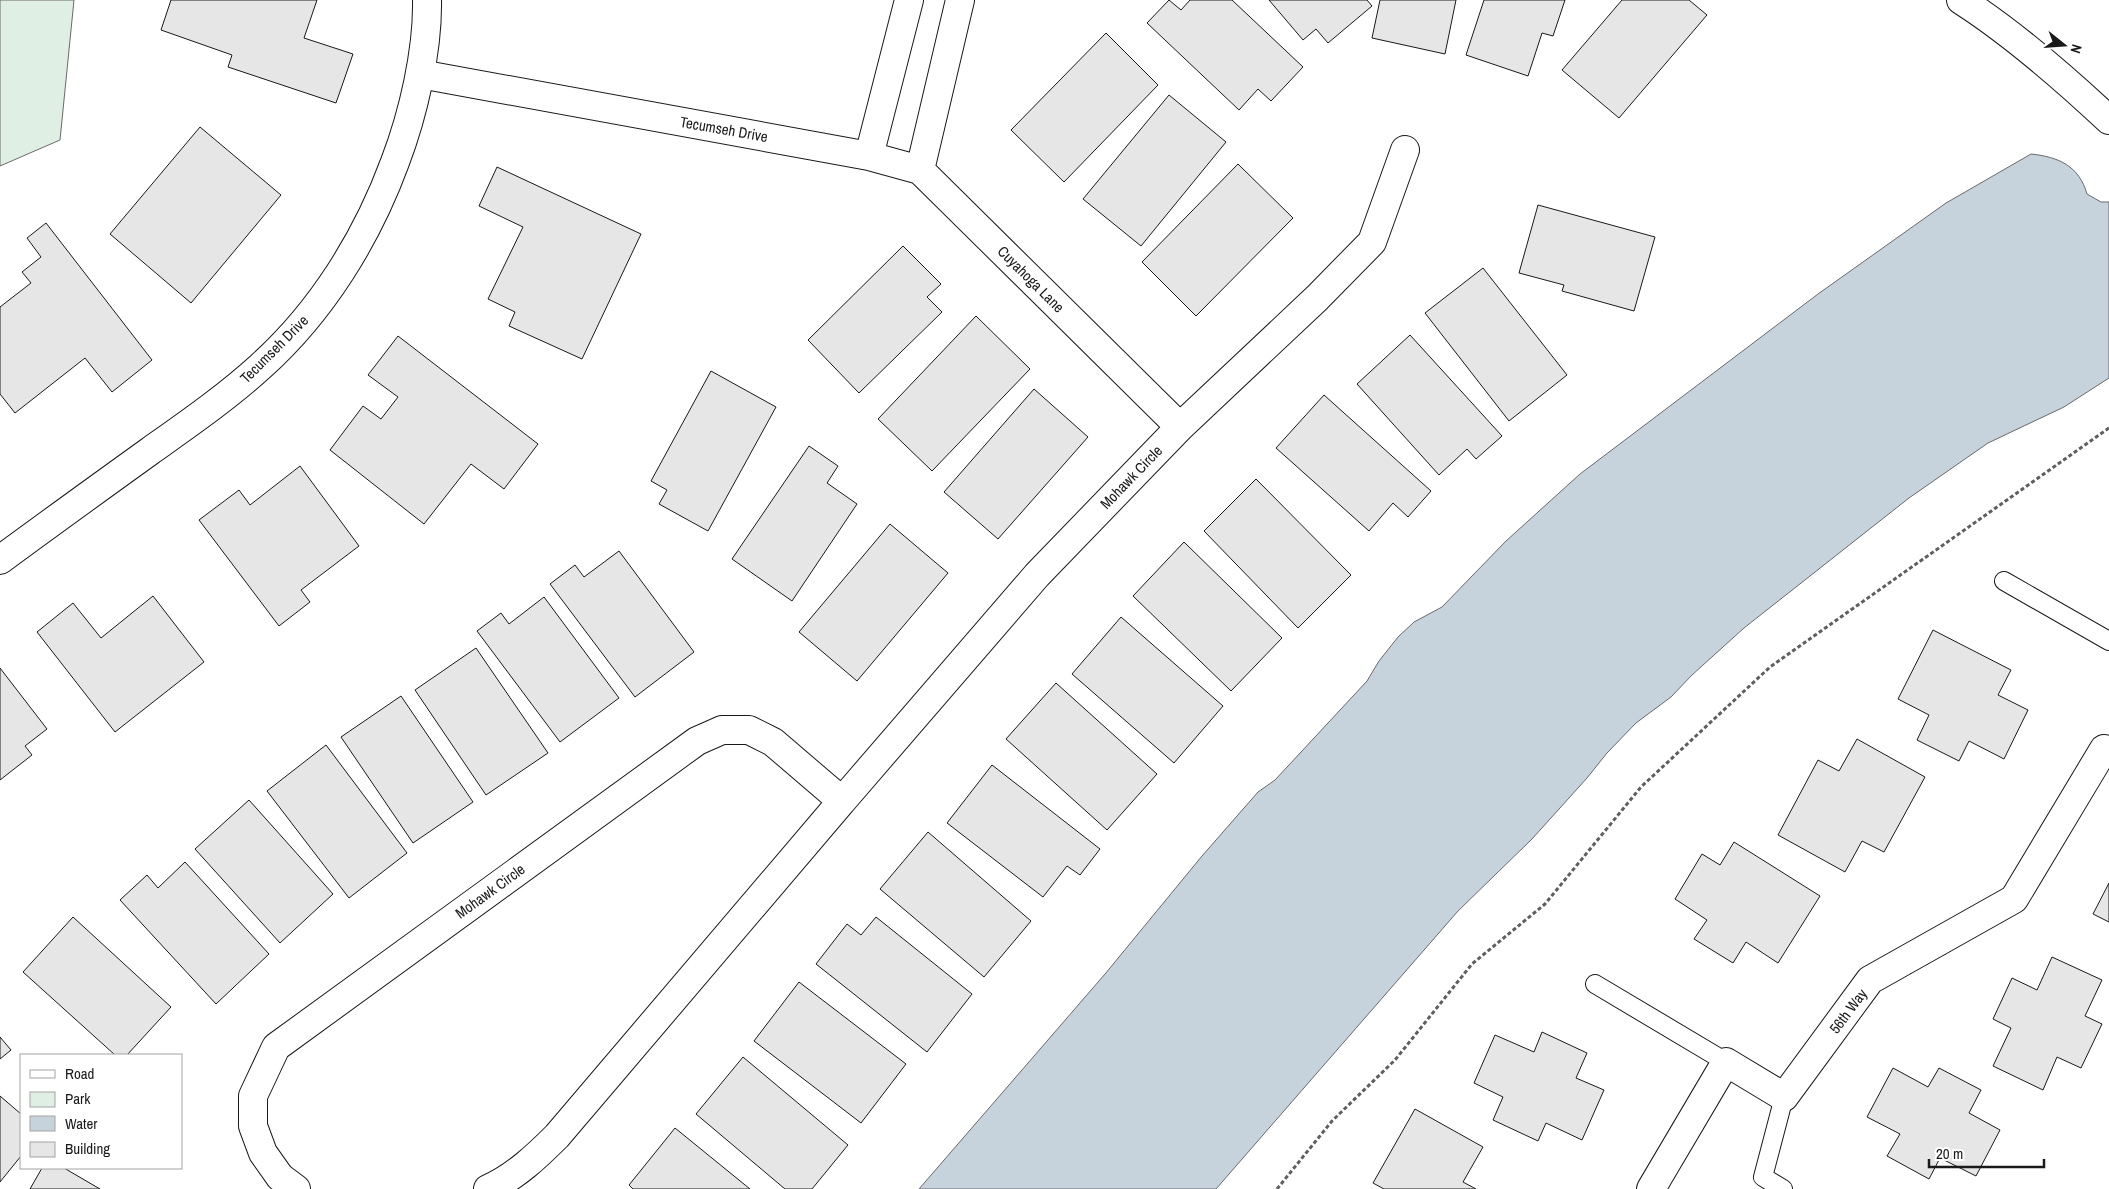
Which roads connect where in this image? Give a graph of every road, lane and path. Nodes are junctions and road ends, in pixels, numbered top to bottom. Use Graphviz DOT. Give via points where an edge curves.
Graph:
graph roads {
  1 [pos="427,0"];
  2 [pos="908,0"];
  3 [pos="960,0"];
  4 [pos="1961,0"];
  5 [pos="420,74"];
  6 [pos="2109,120"];
  7 [pos="1405,150"];
  8 [pos="869,156"];
  9 [pos="920,170"];
  10 [pos="1180,426"];
  11 [pos="2109,428"];
  12 [pos="0,560"];
  13 [pos="2004,581"];
  14 [pos="2109,642"];
  15 [pos="2109,750"];
  16 [pos="842,801"];
  17 [pos="1595,984"];
  18 [pos="1726,1062"];
  19 [pos="1784,1097"];
  20 [pos="296,1189"];
  21 [pos="488,1189"];
  22 [pos="1276,1189"];
  23 [pos="1651,1189"];
  24 [pos="1783,1189"];
  1 -- 5 [label="street, Tecumseh Drive"];
  2 -- 8 [label="street"];
  3 -- 9 [label="street"];
  4 -- 6 [label="street" via="2071,84"];
  5 -- 8 [label="street, Tecumseh Drive"];
  5 -- 12 [label="street, Tecumseh Drive" via="406,134 381,198 349,259 309,315 262,366 209,409"];
  7 -- 10 [label="street, Mohawk Circle" via="1372,242"];
  8 -- 9 [label="street, Cuyahoga Lane"];
  9 -- 10 [label="street, Cuyahoga Lane"];
  10 -- 16 [label="street, Mohawk Circle" via="1037,575"];
  11 -- 22 [label="path" via="1770,667 1641,787 1545,904 1472,964 1395,1060 1332,1121"];
  13 -- 14 [label="lane"];
  15 -- 19 [label="street, 56th Way" via="2104,749 2014,899 1870,980"];
  16 -- 20 [label="street, Mohawk Circle" via="773,742 749,730 722,730 697,741 276,1047 253,1096 253,1126 263,1153 280,1177"];
  16 -- 21 [label="street, Mohawk Circle" via="557,1136 538,1155"];
  17 -- 18 [label="lane"];
  18 -- 19 [label="street"];
  18 -- 23 [label="street"];
  19 -- 24 [label="lane" via="1763,1177"];
}
